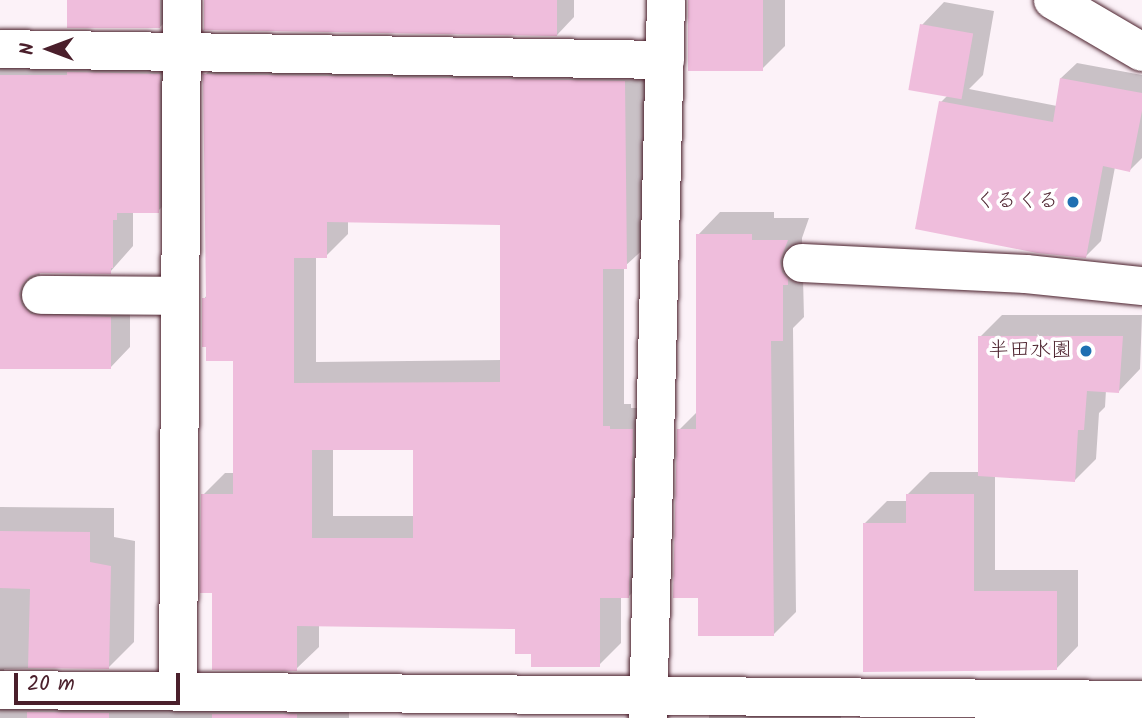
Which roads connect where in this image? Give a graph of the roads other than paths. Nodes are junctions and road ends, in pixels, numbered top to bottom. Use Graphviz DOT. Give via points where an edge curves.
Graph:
graph roads {
  1 [pos="182,0"];
  2 [pos="666,0"];
  3 [pos="1053,0"];
  4 [pos="0,49"];
  5 [pos="1142,52"];
  6 [pos="182,53"];
  7 [pos="665,60"];
  8 [pos="802,263"];
  9 [pos="1142,286"];
  10 [pos="41,295"];
  11 [pos="180,296"];
  12 [pos="0,690"];
  13 [pos="178,692"];
  14 [pos="1142,700"];
  15 [pos="648,708"];
  1 -- 6 [label="street"];
  2 -- 7 [label="street"];
  3 -- 5 [label="street"];
  4 -- 6 [label="street"];
  6 -- 7 [label="street"];
  6 -- 11 [label="street"];
  7 -- 15 [label="street"];
  8 -- 9 [label="street" via="1026,274"];
  10 -- 11 [label="street"];
  11 -- 13 [label="street"];
  12 -- 13 [label="street"];
  13 -- 15 [label="street"];
  14 -- 15 [label="street"];
}
